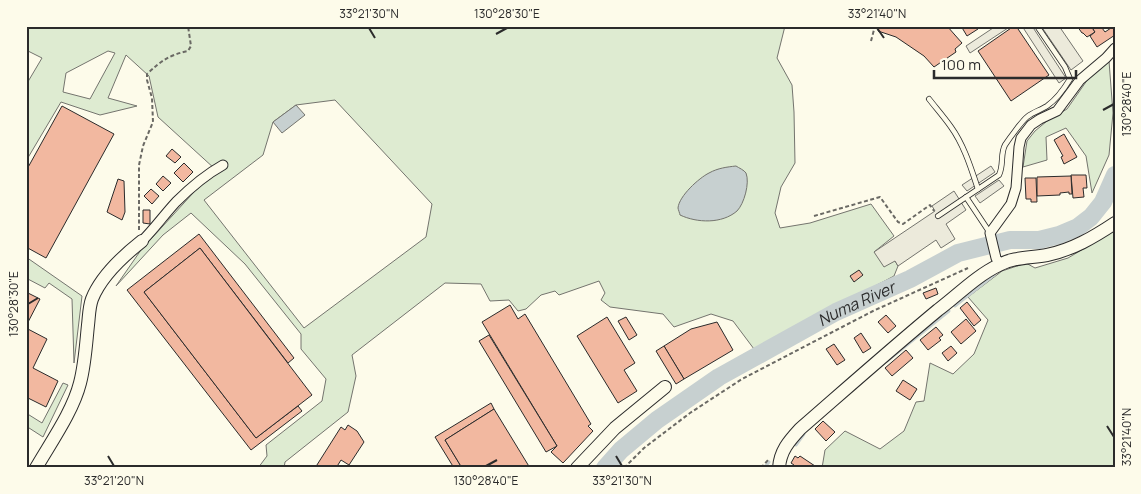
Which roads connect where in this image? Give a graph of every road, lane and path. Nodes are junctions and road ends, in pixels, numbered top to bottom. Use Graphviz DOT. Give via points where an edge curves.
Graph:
graph roads {
  1 [pos="188,26"];
  2 [pos="875,26"];
  3 [pos="1037,26"];
  4 [pos="870,41"];
  5 [pos="1115,48"];
  6 [pos="929,99"];
  7 [pos="222,166"];
  8 [pos="978,189"];
  9 [pos="966,197"];
  10 [pos="814,216"];
  11 [pos="938,216"];
  12 [pos="1115,223"];
  13 [pos="990,233"];
  14 [pos="142,241"];
  15 [pos="998,261"];
  16 [pos="968,268"];
  17 [pos="665,387"];
  18 [pos="36,468"];
  19 [pos="577,468"];
  20 [pos="624,468"];
  21 [pos="779,468"];
  1 -- 14 [label="path" via="191,46 188,51 159,62 147,74 153,122 139,166 139,234"];
  2 -- 4 [label="path"];
  3 -- 8 [label="lane" via="1070,79 1048,106 1027,117 1005,145 999,175"];
  5 -- 13 [label="street" via="1080,80 1057,111 1040,119 1021,138 1016,188 1011,204"];
  6 -- 8 [label="lane" via="961,144"];
  7 -- 14 [label="street" via="186,192"];
  8 -- 9 [label="lane"];
  9 -- 11 [label="lane"];
  9 -- 13 [label="lane"];
  10 -- 11 [label="path" via="880,197 898,222 904,224 930,205"];
  12 -- 15 [label="street" via="1087,241 1065,250"];
  13 -- 15 [label="street"];
  14 -- 18 [label="street" via="111,270 92,299 80,383 71,407"];
  15 -- 21 [label="street" via="800,429 788,442 779,459"];
  16 -- 20 [label="path" via="873,311 742,379 690,413 644,448"];
  17 -- 19 [label="street" via="615,428"];
}
